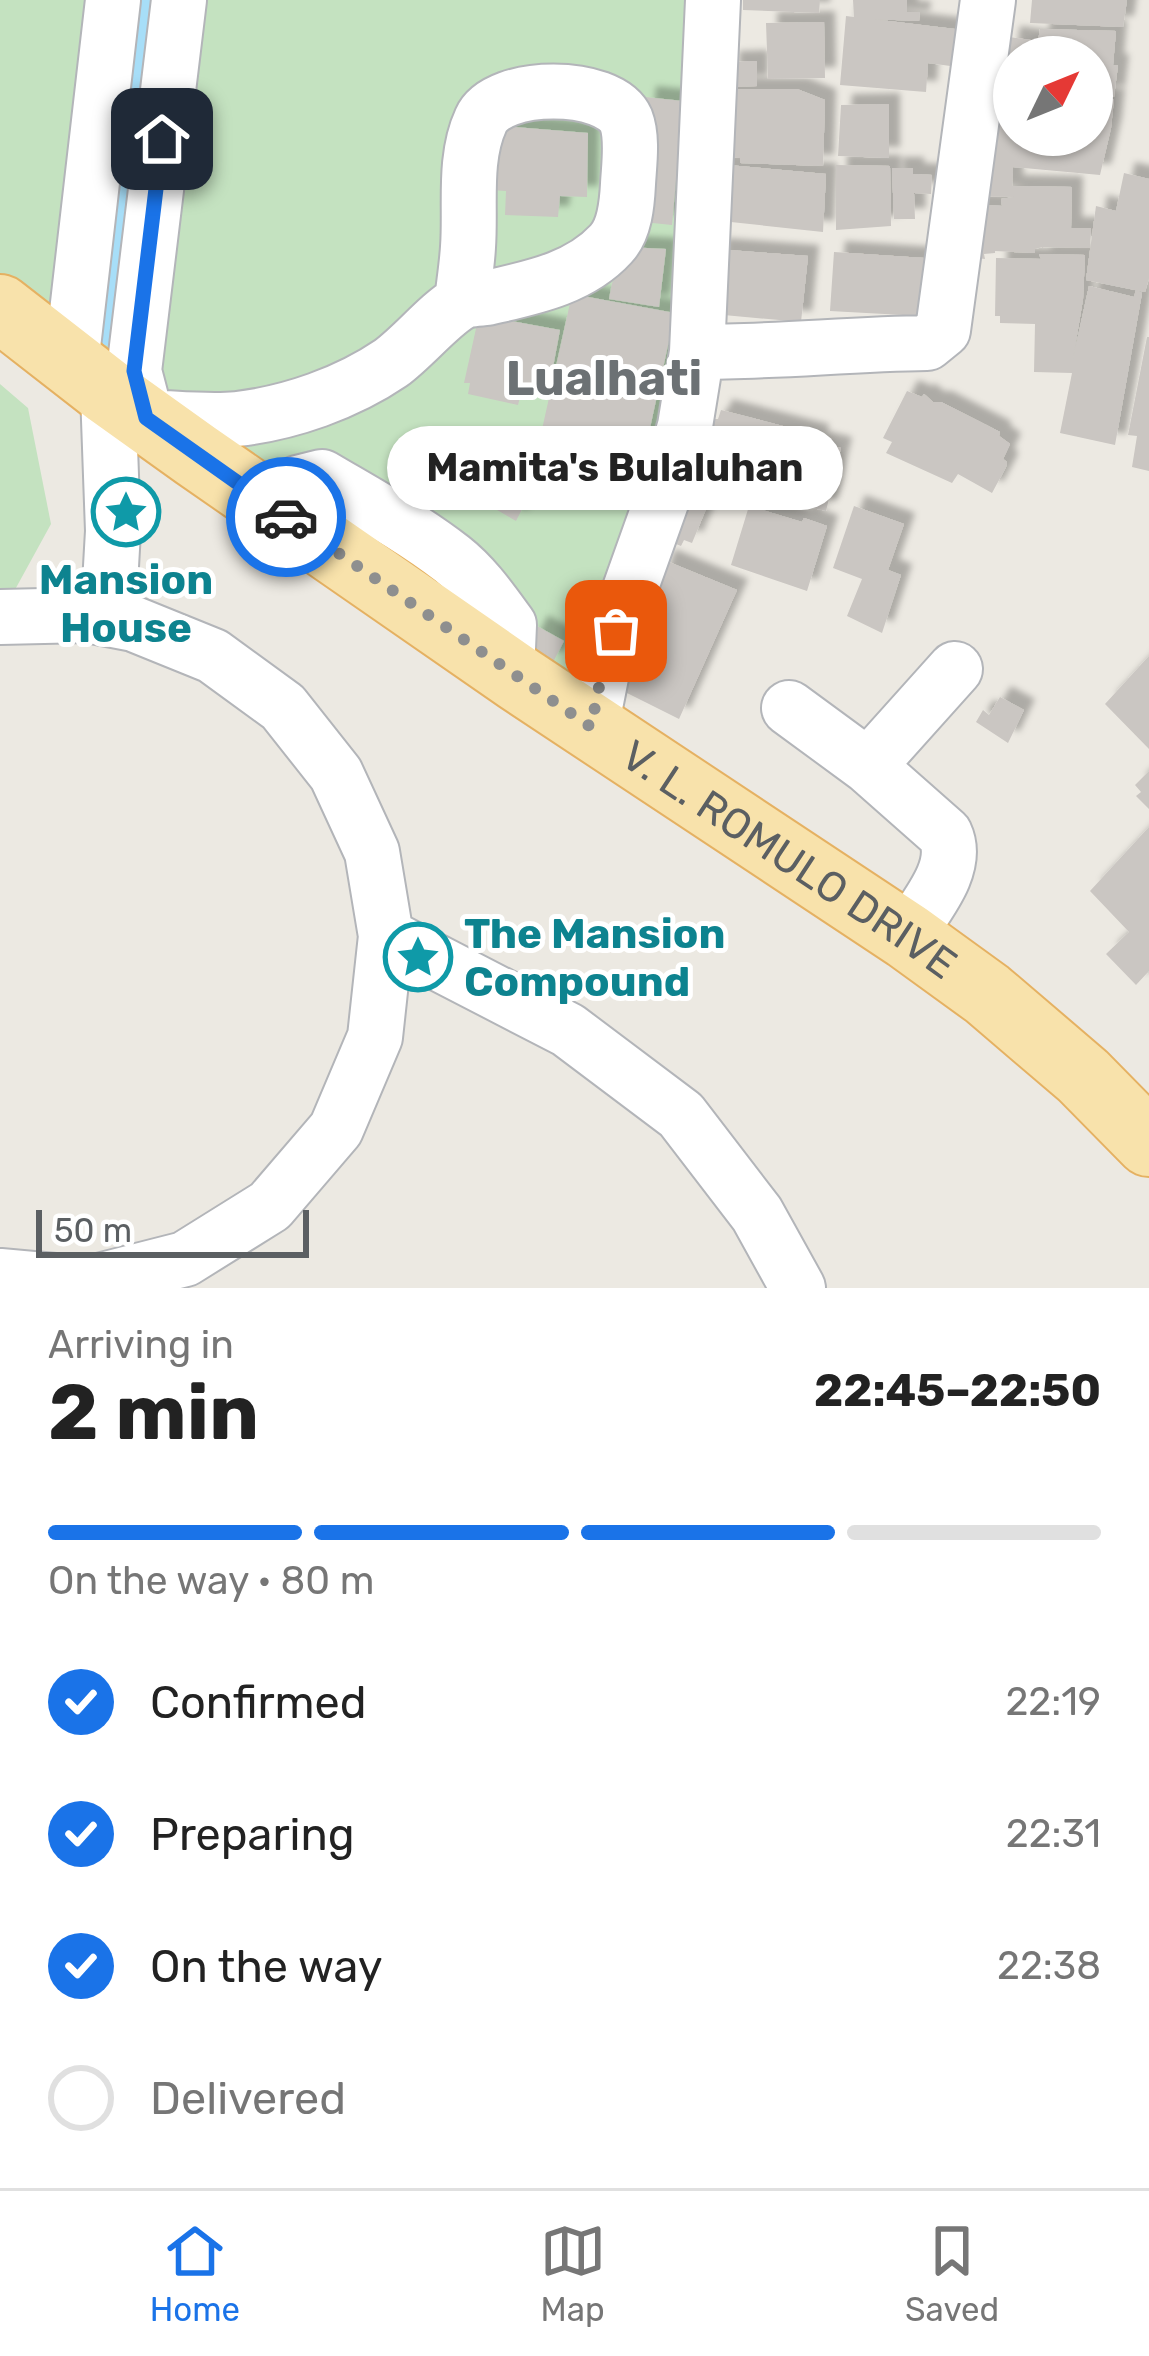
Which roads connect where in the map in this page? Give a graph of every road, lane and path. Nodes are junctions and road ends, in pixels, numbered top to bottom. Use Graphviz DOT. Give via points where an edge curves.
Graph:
graph roads {
  1 [pos="113,0"];
  2 [pos="179,0"];
  3 [pos="712,0"];
  4 [pos="988,0"];
  5 [pos="469,244"];
  6 [pos="514,290"];
  7 [pos="462,302"];
  8 [pos="0,308"];
  9 [pos="698,352"];
  10 [pos="108,391"];
  11 [pos="0,616"];
  12 [pos="108,619"];
  13 [pos="955,669"];
  14 [pos="789,708"];
  15 [pos="591,727"];
  16 [pos="868,766"];
  17 [pos="386,936"];
  18 [pos="907,936"];
  19 [pos="1149,1143"];
  20 [pos="0,1276"];
  21 [pos="86,1286"];
  22 [pos="798,1288"];
  1 -- 10 [label="street"];
  2 -- 10 [label="street" via="134,371"];
  3 -- 9 [label="street"];
  4 -- 9 [label="street" via="943,330 927,343"];
  5 -- 6 [label="street"];
  5 -- 6 [label="street" via="472,154 487,110 515,95 555,92 596,96 619,110 629,160 624,216 612,243 565,276"];
  5 -- 7 [label="street"];
  6 -- 7 [label="street"];
  7 -- 10 [label="street" via="378,371 274,413 232,419"];
  8 -- 10 [label="main road, V. L. ROMULO DRIVE"];
  9 -- 15 [label="street" via="685,425 604,662"];
  10 -- 12 [label="street"];
  10 -- 15 [label="main road, V. L. ROMULO DRIVE"];
  11 -- 12 [label="street"];
  12 -- 17 [label="street" via="214,656 283,707 336,774 372,852"];
  13 -- 16 [label="street"];
  14 -- 16 [label="street"];
  15 -- 18 [label="main road, V. L. ROMULO DRIVE"];
  16 -- 18 [label="street" via="934,822 951,847 946,872"];
  17 -- 21 [label="street" via="375,1037 336,1129 270,1206 184,1259"];
  17 -- 22 [label="street" via="568,1030 681,1115 757,1214"];
  18 -- 19 [label="main road, V. L. ROMULO DRIVE" via="1083,1076"];
  20 -- 21 [label="street"];
}
